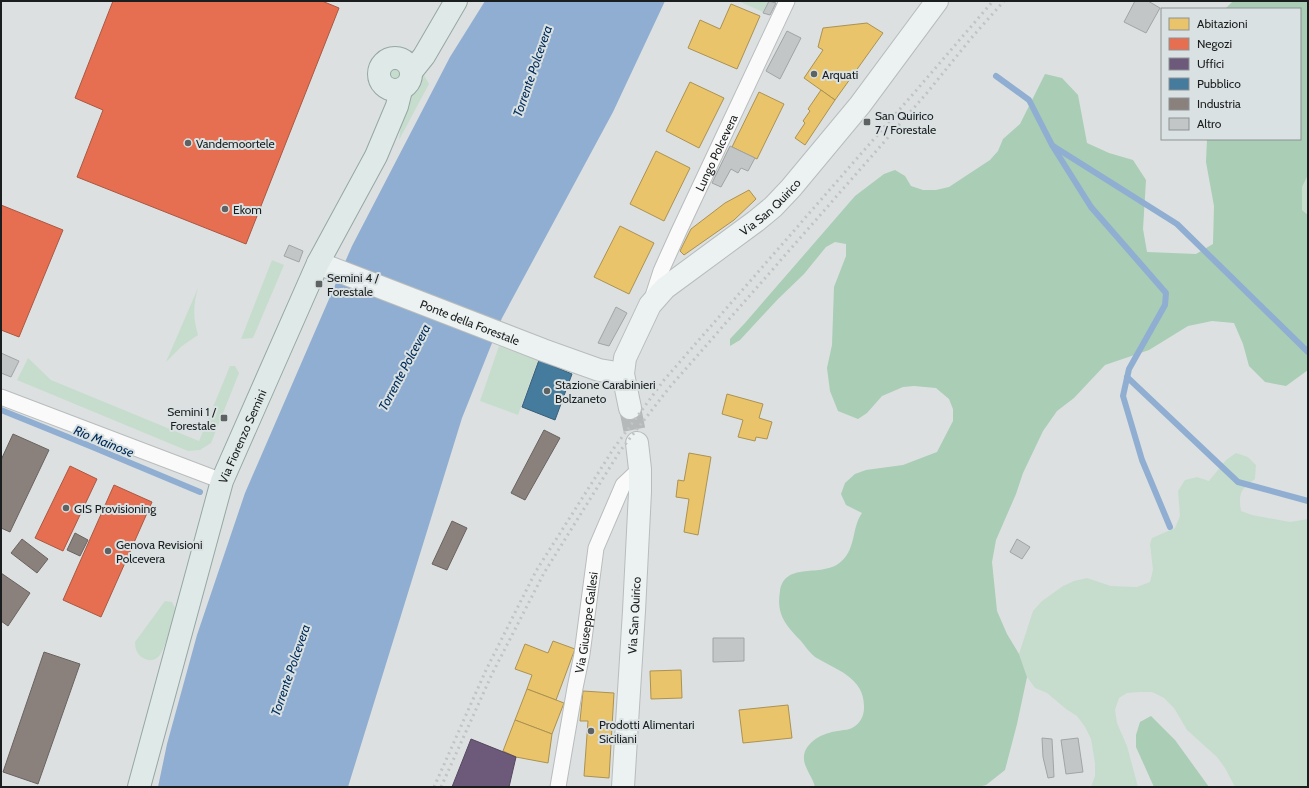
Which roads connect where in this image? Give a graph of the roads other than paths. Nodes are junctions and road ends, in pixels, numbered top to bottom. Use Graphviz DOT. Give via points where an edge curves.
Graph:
graph roads {
  1 [pos="456,1"];
  2 [pos="787,1"];
  3 [pos="937,1"];
  4 [pos="413,65"];
  5 [pos="397,95"];
  6 [pos="318,264"];
  7 [pos="650,305"];
  8 [pos="623,374"];
  9 [pos="1,397"];
  10 [pos="630,408"];
  11 [pos="636,443"];
  12 [pos="640,469"];
  13 [pos="222,481"];
  14 [pos="139,787"];
  15 [pos="558,787"];
  16 [pos="623,787"];
  1 -- 4 [label="main road, Via Fiorenzo Semini"];
  2 -- 7 [label="street, Lungo Polcevera" via="660,271"];
  3 -- 7 [label="main road, Via San Quirico" via="860,105 787,193 756,221 665,288"];
  4 -- 5 [label="main road, Via Fiorenzo Semini" via="407,86"];
  4 -- 5 [label="main road" via="393,58 380,66 380,82"];
  5 -- 6 [label="main road, Via Fiorenzo Semini" via="376,156"];
  6 -- 8 [label="main road, Ponte della Forestale" via="599,370"];
  6 -- 13 [label="main road, Via Fiorenzo Semini"];
  7 -- 8 [label="main road, Via San Quirico" via="625,358"];
  8 -- 10 [label="main road, Via San Quirico"];
  9 -- 13 [label="street"];
  11 -- 12 [label="main road, Via San Quirico"];
  12 -- 15 [label="street, Via Giuseppe Gallesi" via="623,485 596,548 582,654"];
  12 -- 16 [label="main road, Via San Quirico"];
  13 -- 14 [label="main road, Via Fiorenzo Semini"];
}
